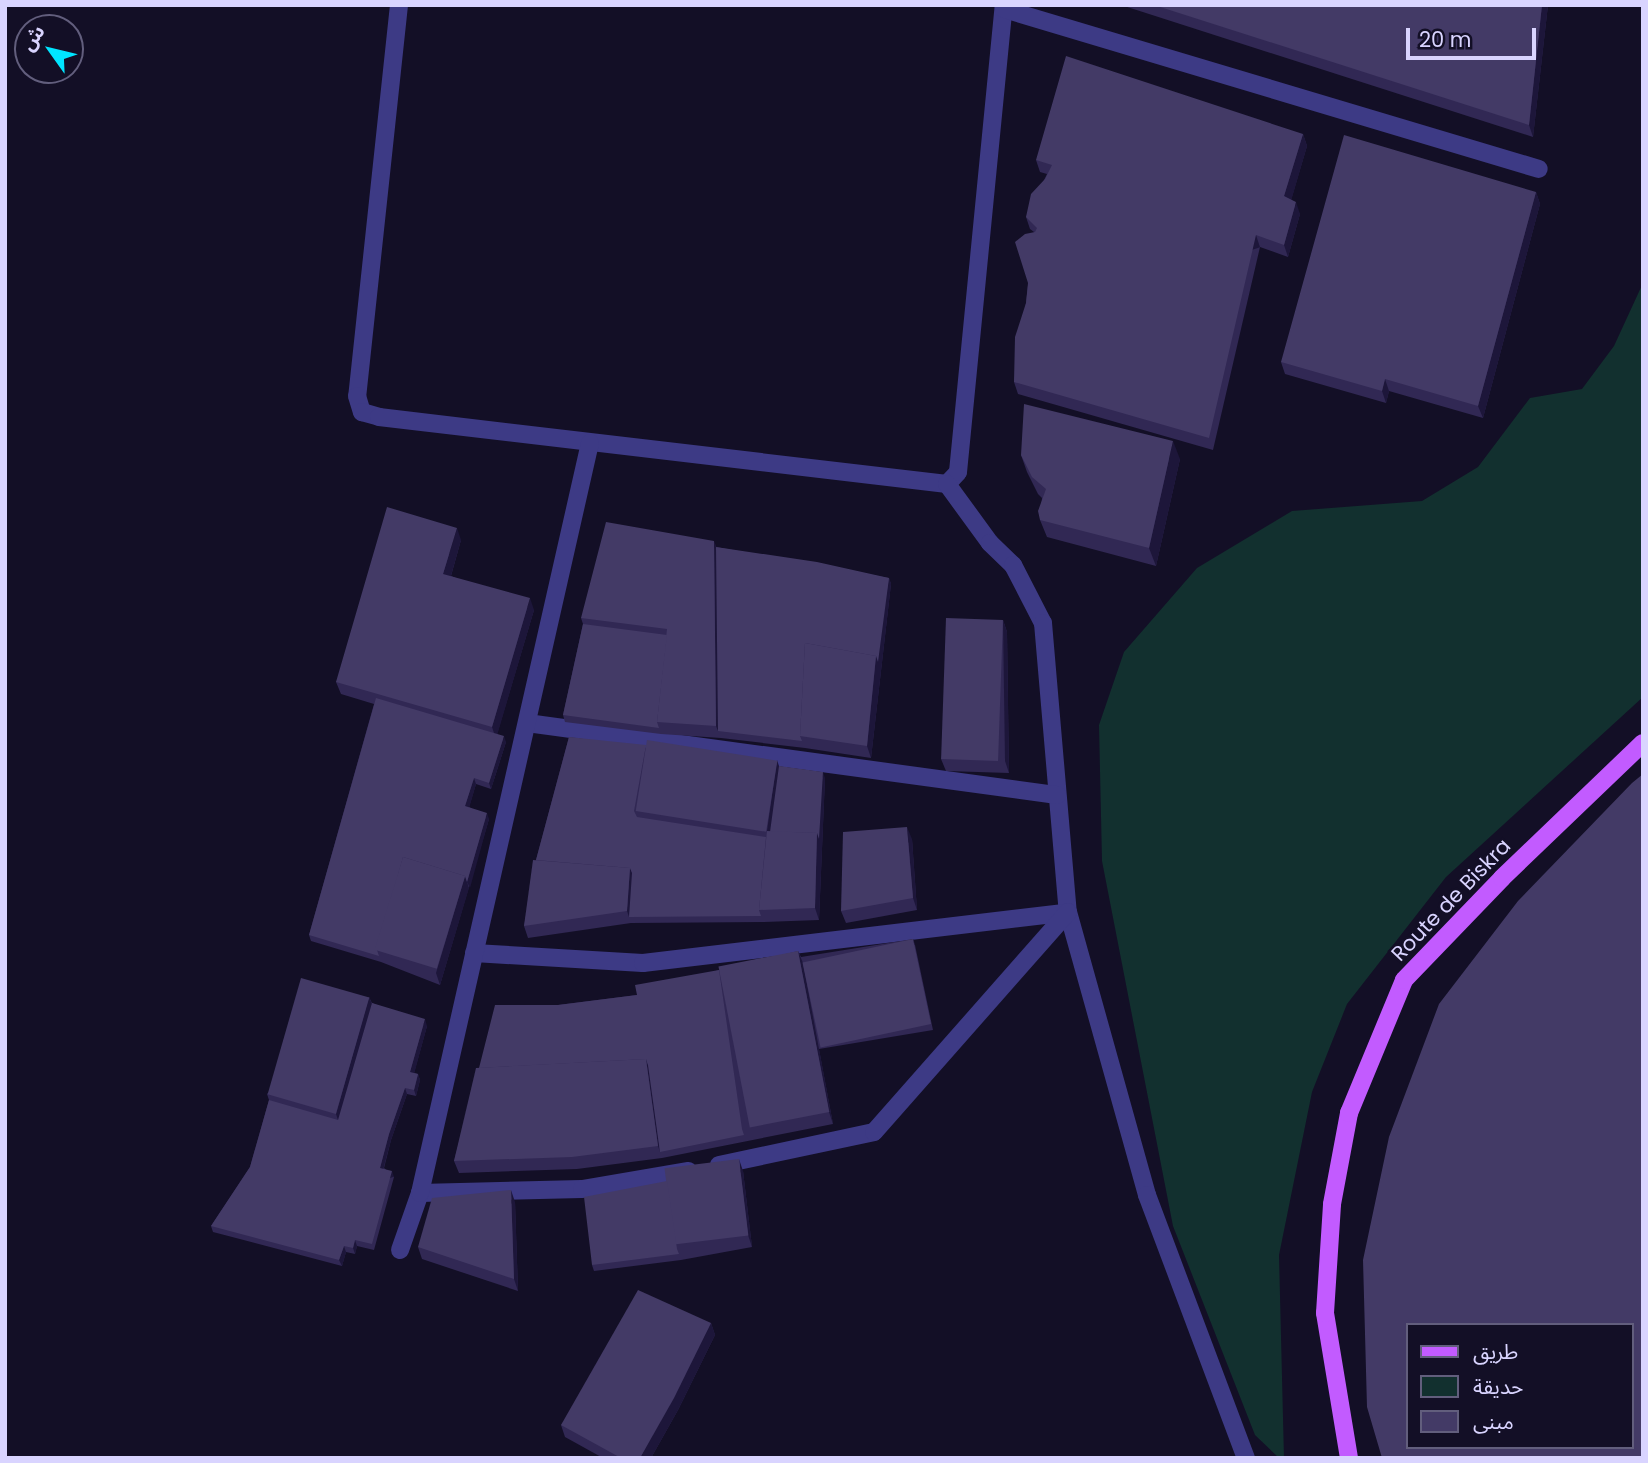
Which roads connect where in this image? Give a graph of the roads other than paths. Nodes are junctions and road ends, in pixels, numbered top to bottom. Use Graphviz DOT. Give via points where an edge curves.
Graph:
graph roads {
  1 [pos="399,5"];
  2 [pos="1004,7"];
  3 [pos="1539,169"];
  4 [pos="590,443"];
  5 [pos="947,484"];
  6 [pos="527,723"];
  7 [pos="1643,743"];
  8 [pos="1057,795"];
  9 [pos="1068,912"];
  10 [pos="474,953"];
  11 [pos="420,1193"];
  12 [pos="400,1250"];
  13 [pos="1247,1458"];
  14 [pos="1349,1458"];
  1 -- 4 [label="street" via="357,396 362,412"];
  2 -- 3 [label="street"];
  2 -- 5 [label="street" via="958,472"];
  4 -- 5 [label="street"];
  4 -- 6 [label="street"];
  5 -- 8 [label="street" via="990,543 1013,565 1043,622"];
  6 -- 8 [label="street"];
  6 -- 10 [label="street"];
  7 -- 14 [label="main road, Route de Biskra" via="1404,980 1349,1114 1332,1204 1325,1313"];
  8 -- 9 [label="street"];
  9 -- 10 [label="street" via="643,964"];
  9 -- 11 [label="street" via="874,1132 582,1189"];
  9 -- 13 [label="street" via="1147,1195"];
  10 -- 11 [label="street"];
  11 -- 12 [label="street"];
}
